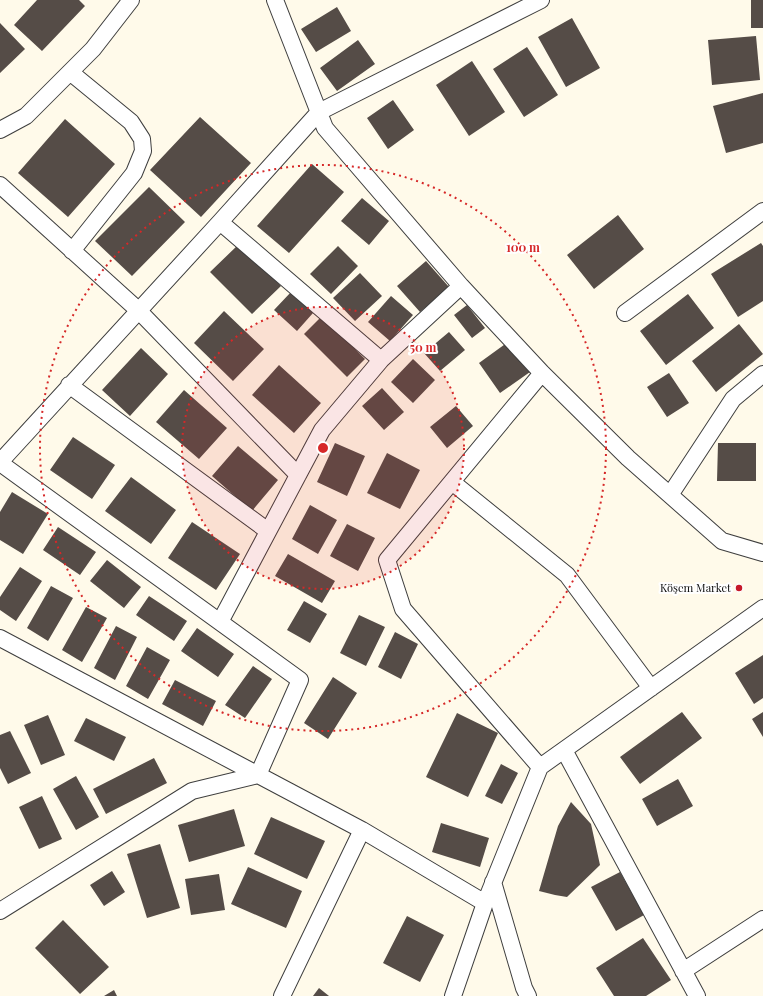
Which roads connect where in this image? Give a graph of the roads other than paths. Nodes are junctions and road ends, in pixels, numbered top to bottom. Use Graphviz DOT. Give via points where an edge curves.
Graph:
graph roads {
  1 [pos="131,0"];
  2 [pos="275,0"];
  3 [pos="541,0"];
  4 [pos="70,72"];
  5 [pos="319,112"];
  6 [pos="0,130"];
  7 [pos="0,185"];
  8 [pos="763,211"];
  9 [pos="220,222"];
  10 [pos="72,251"];
  11 [pos="461,286"];
  12 [pos="138,310"];
  13 [pos="625,314"];
  14 [pos="381,360"];
  15 [pos="542,373"];
  16 [pos="763,374"];
  17 [pos="69,386"];
  18 [pos="0,462"];
  19 [pos="298,475"];
  20 [pos="452,482"];
  21 [pos="670,495"];
  22 [pos="268,531"];
  23 [pos="763,552"];
  24 [pos="763,608"];
  25 [pos="220,622"];
  26 [pos="0,638"];
  27 [pos="651,688"];
  28 [pos="564,750"];
  29 [pos="540,767"];
  30 [pos="258,775"];
  31 [pos="362,830"];
  32 [pos="493,882"];
  33 [pos="485,903"];
  34 [pos="0,911"];
  35 [pos="763,920"];
  36 [pos="683,971"];
  37 [pos="282,996"];
  38 [pos="453,996"];
  39 [pos="528,996"];
  40 [pos="697,996"];
  1 -- 4 [label="street" via="93,49"];
  2 -- 5 [label="street"];
  3 -- 5 [label="street"];
  4 -- 6 [label="street" via="26,116"];
  4 -- 10 [label="street" via="131,122 142,139 144,151 134,173"];
  5 -- 9 [label="street"];
  5 -- 11 [label="street" via="325,128"];
  7 -- 10 [label="street"];
  8 -- 13 [label="street"];
  9 -- 12 [label="street"];
  9 -- 14 [label="street"];
  10 -- 12 [label="street"];
  11 -- 14 [label="street"];
  11 -- 15 [label="street"];
  12 -- 17 [label="street"];
  12 -- 19 [label="street"];
  14 -- 19 [label="street" via="322,430"];
  15 -- 20 [label="street"];
  15 -- 21 [label="street" via="628,458"];
  16 -- 21 [label="street" via="733,398"];
  17 -- 18 [label="street"];
  17 -- 22 [label="street"];
  18 -- 25 [label="street"];
  19 -- 22 [label="street"];
  20 -- 27 [label="street" via="567,576"];
  20 -- 29 [label="street" via="387,560 402,610"];
  21 -- 23 [label="street" via="722,541"];
  22 -- 25 [label="street"];
  24 -- 27 [label="street"];
  25 -- 30 [label="street" via="300,680"];
  26 -- 30 [label="street"];
  27 -- 28 [label="street"];
  28 -- 29 [label="street"];
  28 -- 36 [label="street"];
  29 -- 32 [label="street"];
  30 -- 31 [label="street"];
  30 -- 34 [label="street" via="192,791"];
  31 -- 33 [label="street"];
  31 -- 37 [label="street"];
  32 -- 33 [label="street"];
  32 -- 39 [label="street"];
  33 -- 38 [label="street"];
  35 -- 36 [label="street"];
  36 -- 40 [label="street"];
}
